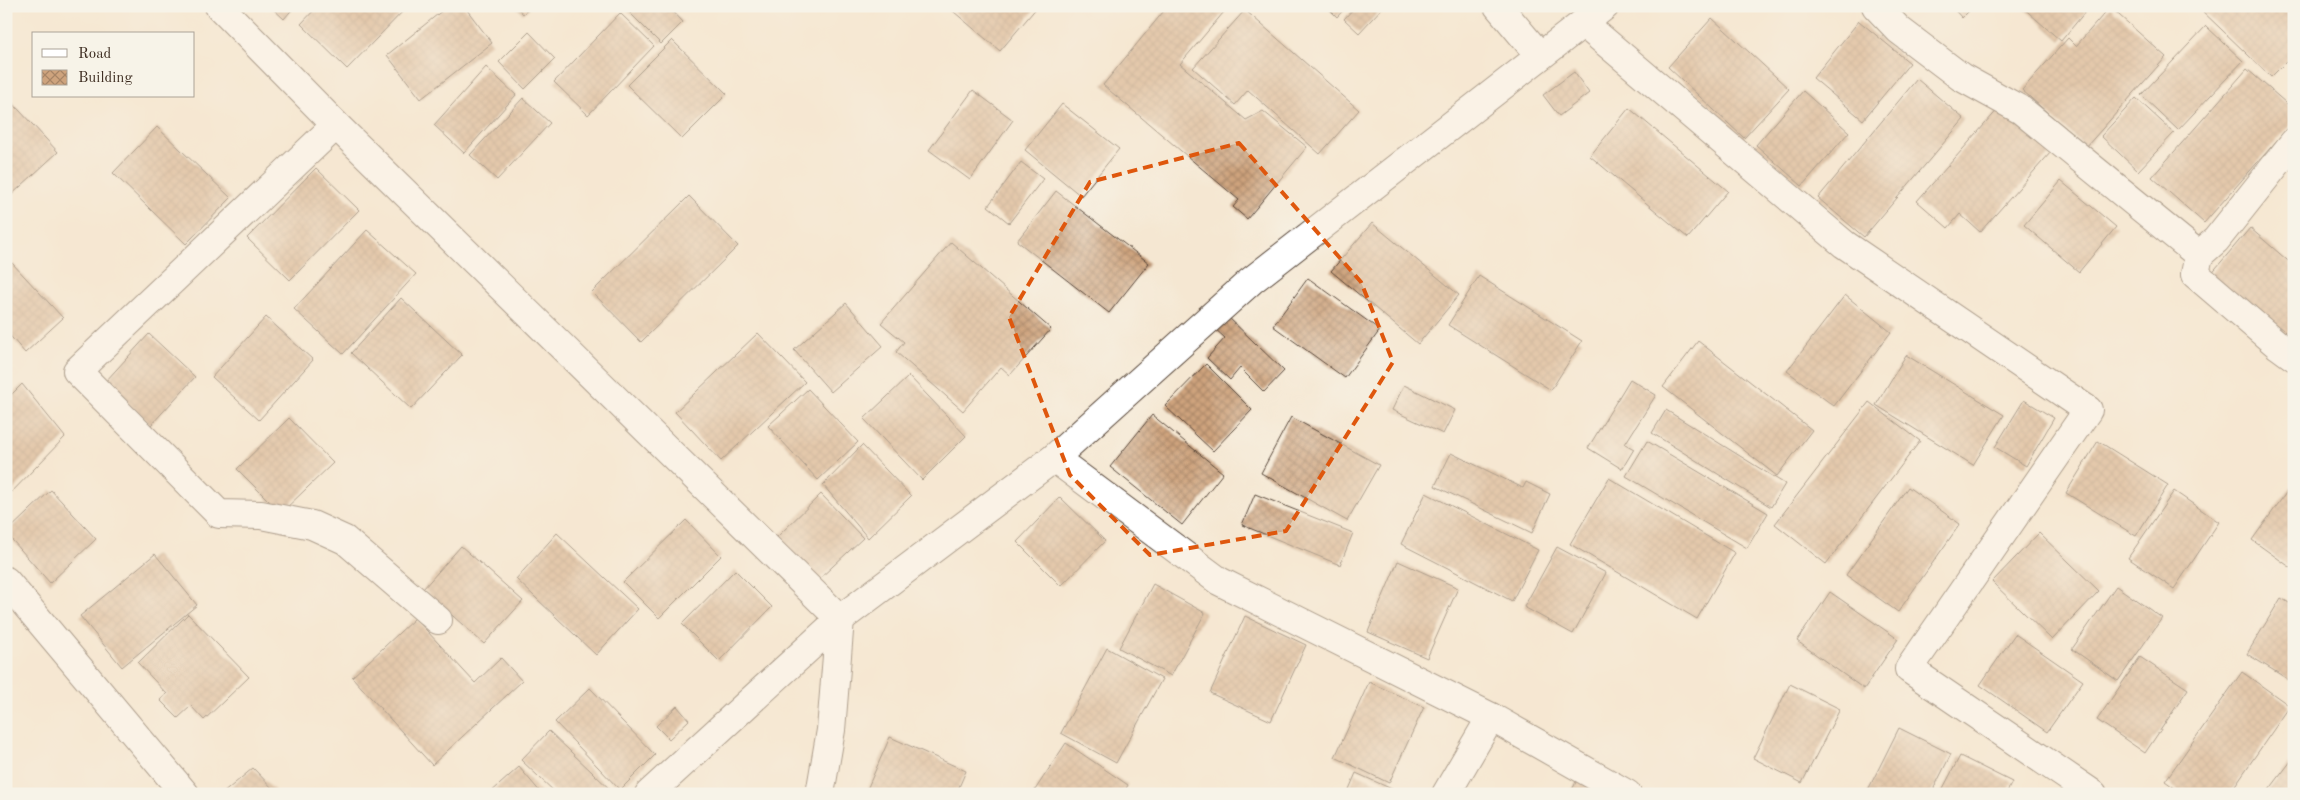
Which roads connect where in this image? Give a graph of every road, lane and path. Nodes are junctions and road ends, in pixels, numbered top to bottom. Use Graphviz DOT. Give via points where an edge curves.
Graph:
graph roads {
  1 [pos="219,6"];
  2 [pos="1498,6"];
  3 [pos="1605,6"];
  4 [pos="1876,6"];
  5 [pos="1583,23"];
  6 [pos="1540,56"];
  7 [pos="336,125"];
  8 [pos="2294,142"];
  9 [pos="2199,255"];
  10 [pos="2294,357"];
  11 [pos="1054,458"];
  12 [pos="6,581"];
  13 [pos="840,619"];
  14 [pos="438,620"];
  15 [pos="1491,717"];
  16 [pos="186,794"];
  17 [pos="649,794"];
  18 [pos="820,794"];
  19 [pos="1446,794"];
  20 [pos="1627,794"];
  21 [pos="2093,794"];
  1 -- 7 [label="street"];
  2 -- 6 [label="street"];
  3 -- 5 [label="street"];
  4 -- 9 [label="street" via="1899,30 1961,77 2021,110"];
  5 -- 6 [label="street"];
  5 -- 21 [label="street" via="1844,244 2088,410 1909,669"];
  6 -- 11 [label="street" via="1251,281"];
  7 -- 13 [label="street"];
  7 -- 14 [label="street" via="77,371 219,514 262,515 312,525 345,540"];
  8 -- 9 [label="street" via="2216,240"];
  9 -- 10 [label="street" via="2195,274"];
  11 -- 13 [label="street"];
  11 -- 15 [label="street" via="1219,581"];
  12 -- 16 [label="street"];
  13 -- 17 [label="street"];
  13 -- 18 [label="street" via="831,730"];
  15 -- 19 [label="street"];
  15 -- 20 [label="street"];
}
